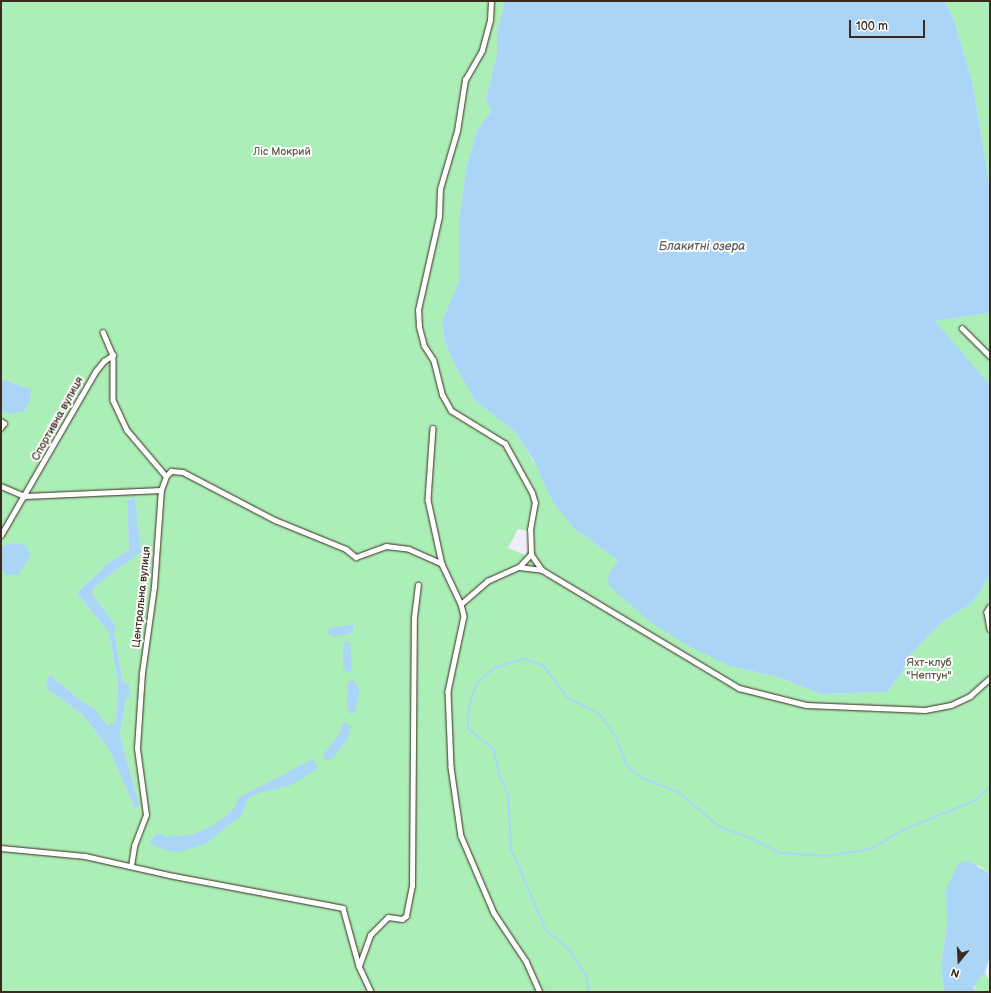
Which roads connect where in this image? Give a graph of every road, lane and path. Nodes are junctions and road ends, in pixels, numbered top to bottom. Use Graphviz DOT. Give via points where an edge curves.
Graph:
graph roads {
  1 [pos="491,1"];
  2 [pos="962,328"];
  3 [pos="103,332"];
  4 [pos="113,355"];
  5 [pos="990,356"];
  6 [pos="1,421"];
  7 [pos="1,428"];
  8 [pos="433,428"];
  9 [pos="166,476"];
  10 [pos="1,486"];
  11 [pos="161,490"];
  12 [pos="25,496"];
  13 [pos="1,535"];
  14 [pos="531,554"];
  15 [pos="442,564"];
  16 [pos="519,567"];
  17 [pos="542,570"];
  18 [pos="418,585"];
  19 [pos="462,604"];
  20 [pos="990,607"];
  21 [pos="990,629"];
  22 [pos="990,678"];
  23 [pos="1,848"];
  24 [pos="131,866"];
  25 [pos="359,966"];
  26 [pos="371,992"];
  27 [pos="540,992"];
  1 -- 14 [label="street" via="490,20 482,50 465,80 457,132 440,189 439,217 418,310 419,327 424,346 433,360 442,395 451,411 505,444 532,493 535,503 530,530"];
  2 -- 5 [label="street"];
  3 -- 4 [label="street"];
  4 -- 9 [label="street" via="113,400 127,430"];
  4 -- 12 [label="street, Спортивна вулиця" via="95,372"];
  6 -- 7 [label="street" via="4,422"];
  8 -- 15 [label="street" via="428,500"];
  9 -- 11 [label="street, Центральна вулиця"];
  9 -- 15 [label="street" via="171,471 183,472 275,520 346,549 356,557 386,546 409,549"];
  10 -- 12 [label="street"];
  11 -- 12 [label="street"];
  11 -- 24 [label="street, Центральна вулиця" via="154,587 142,673 137,748 146,815 134,846"];
  12 -- 13 [label="street, Спортивна вулиця"];
  14 -- 16 [label="street"];
  14 -- 17 [label="street"];
  15 -- 19 [label="street"];
  16 -- 17 [label="street"];
  16 -- 19 [label="street" via="487,582"];
  17 -- 22 [label="street" via="721,678 752,692 830,708 925,710 951,705 970,696"];
  18 -- 25 [label="street" via="414,617 412,886 406,916 402,919 388,917 370,935"];
  19 -- 27 [label="street" via="462,633 448,691 451,767 461,836 494,913 526,961"];
  20 -- 21 [label="street" via="987,612"];
  23 -- 24 [label="street" via="84,856"];
  24 -- 25 [label="street" via="343,908"];
  25 -- 26 [label="street"];
}
